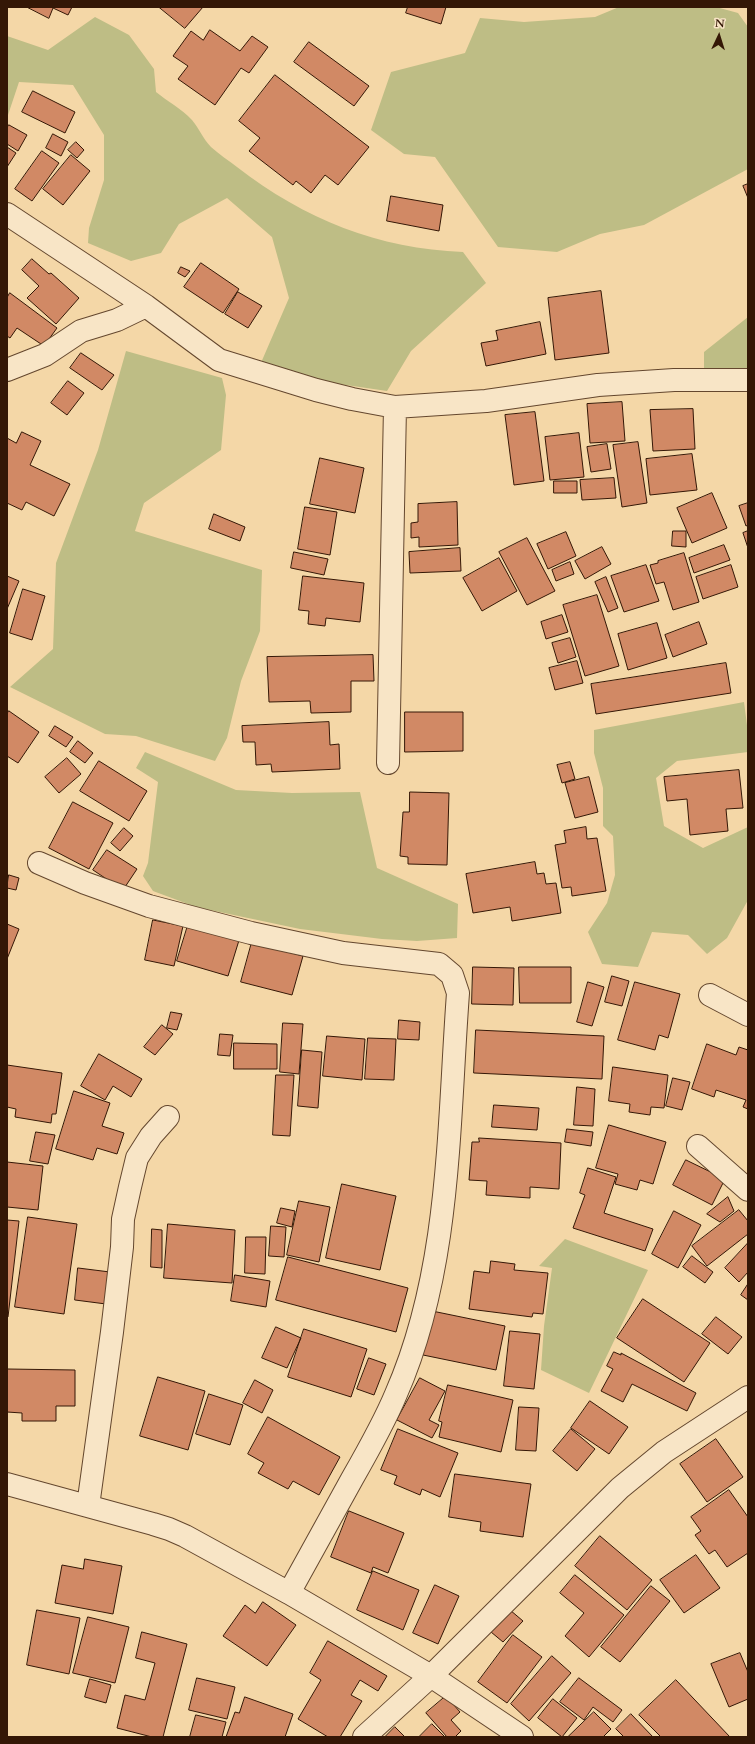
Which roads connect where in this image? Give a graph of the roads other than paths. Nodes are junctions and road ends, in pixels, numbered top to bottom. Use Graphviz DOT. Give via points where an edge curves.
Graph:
graph roads {
  1 [pos="7,214"];
  2 [pos="146,306"];
  3 [pos="7,370"];
  4 [pos="748,380"];
  5 [pos="395,407"];
  6 [pos="388,762"];
  7 [pos="39,863"];
  8 [pos="710,995"];
  9 [pos="748,1015"];
  10 [pos="168,1117"];
  11 [pos="698,1146"];
  12 [pos="748,1190"];
  13 [pos="748,1397"];
  14 [pos="7,1484"];
  15 [pos="88,1506"];
  16 [pos="289,1593"];
  17 [pos="431,1676"];
  18 [pos="364,1737"];
  19 [pos="522,1737"];
  1 -- 2 [label="street"];
  2 -- 3 [label="street" via="117,320 81,331 45,355"];
  2 -- 5 [label="street" via="219,360 316,390"];
  4 -- 5 [label="street" via="674,380 598,385 486,402"];
  5 -- 6 [label="street"];
  7 -- 16 [label="street" via="149,906 251,933 344,953 438,964 452,974 458,993 447,1167 426,1306 397,1393"];
  8 -- 9 [label="street"];
  10 -- 15 [label="street" via="151,1136 137,1158 123,1219 112,1332"];
  11 -- 12 [label="street"];
  13 -- 17 [label="street" via="664,1452 620,1488"];
  14 -- 15 [label="street"];
  15 -- 16 [label="street" via="169,1529"];
  16 -- 17 [label="street"];
  17 -- 18 [label="street"];
  17 -- 19 [label="street"];
}
